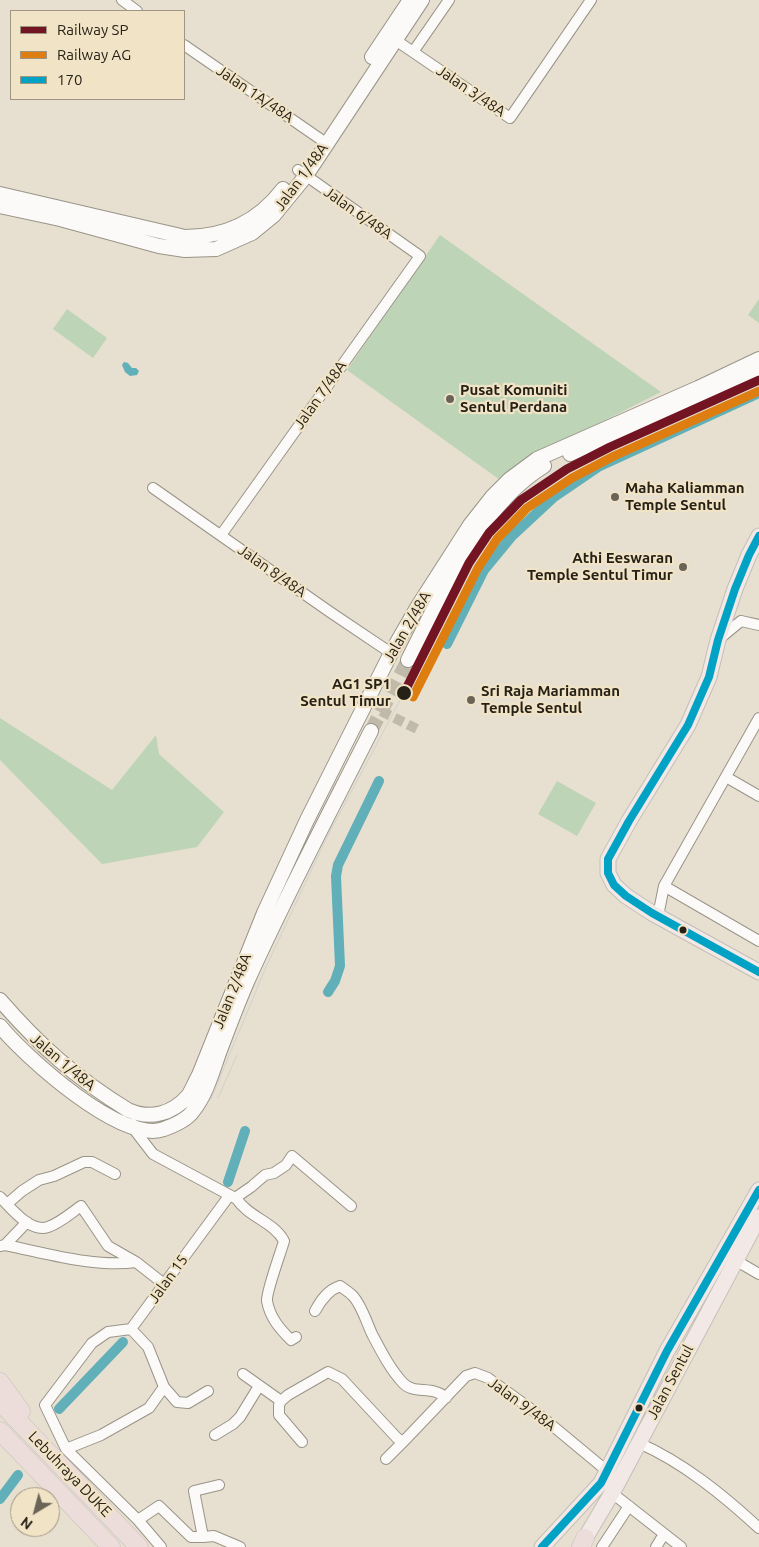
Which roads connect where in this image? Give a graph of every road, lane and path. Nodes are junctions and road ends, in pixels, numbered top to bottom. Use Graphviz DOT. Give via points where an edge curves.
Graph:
graph roads {
  1 [pos="122,0"];
  2 [pos="410,0"];
  3 [pos="422,0"];
  4 [pos="449,0"];
  5 [pos="591,0"];
  6 [pos="136,10"];
  7 [pos="392,37"];
  8 [pos="185,46"];
  9 [pos="413,52"];
  10 [pos="322,141"];
  11 [pos="301,174"];
  12 [pos="0,194"];
  13 [pos="0,206"];
  14 [pos="420,256"];
  15 [pos="759,359"];
  16 [pos="759,371"];
  17 [pos="153,488"];
  18 [pos="221,535"];
  19 [pos="759,536"];
  20 [pos="759,625"];
  21 [pos="718,640"];
  22 [pos="391,653"];
  23 [pos="408,660"];
  24 [pos="759,718"];
  25 [pos="371,731"];
  26 [pos="726,777"];
  27 [pos="759,796"];
  28 [pos="664,886"];
  29 [pos="658,916"];
  30 [pos="759,941"];
  31 [pos="759,972"];
  32 [pos="0,1000"];
  33 [pos="0,1026"];
  34 [pos="135,1114"];
  35 [pos="156,1116"];
  36 [pos="133,1128"];
  37 [pos="154,1131"];
  38 [pos="153,1154"];
  39 [pos="115,1174"];
  40 [pos="759,1190"];
  41 [pos="233,1197"];
  42 [pos="3,1200"];
  43 [pos="351,1206"];
  44 [pos="759,1216"];
  45 [pos="27,1222"];
  46 [pos="3,1246"];
  47 [pos="735,1260"];
  48 [pos="136,1262"];
  49 [pos="759,1274"];
  50 [pos="164,1284"];
  51 [pos="315,1311"];
  52 [pos="131,1329"];
  53 [pos="296,1337"];
  54 [pos="243,1374"];
  55 [pos="0,1382"];
  56 [pos="259,1386"];
  57 [pos="164,1387"];
  58 [pos="0,1389"];
  59 [pos="208,1391"];
  60 [pos="446,1398"];
  61 [pos="281,1401"];
  62 [pos="0,1402"];
  63 [pos="0,1430"];
  64 [pos="215,1435"];
  65 [pos="302,1442"];
  66 [pos="403,1442"];
  67 [pos="639,1443"];
  68 [pos="63,1456"];
  69 [pos="386,1459"];
  70 [pos="607,1482"];
  71 [pos="220,1484"];
  72 [pos="629,1506"];
  73 [pos="138,1520"];
  74 [pos="759,1528"];
  75 [pos="664,1534"];
  76 [pos="203,1537"];
  77 [pos="581,1545"];
  78 [pos="111,1547"];
  79 [pos="139,1547"];
  80 [pos="161,1547"];
  81 [pos="240,1547"];
  82 [pos="542,1547"];
  83 [pos="553,1547"];
  84 [pos="602,1547"];
  85 [pos="656,1547"];
  86 [pos="681,1547"];
  1 -- 6 [label="street"];
  2 -- 7 [label="main road, Jalan 1/48A"];
  3 -- 7 [label="main road, Jalan 1/48A"];
  4 -- 9 [label="street"];
  5 -- 9 [label="street, Jalan 3/48A" via="510,118"];
  7 -- 9 [label="street, Jalan 3/48A"];
  7 -- 10 [label="main road, Jalan 1/48A"];
  8 -- 10 [label="street, Jalan 1A/48A"];
  10 -- 11 [label="main road, Jalan 1/48A"];
  11 -- 12 [label="main road, Jalan 1/48A" via="262,211 241,225 202,237 185,237"];
  11 -- 13 [label="main road, Jalan 1/48A" via="274,215 252,233 216,249 185,250 159,246"];
  11 -- 14 [label="street, Jalan 6/48A"];
  14 -- 18 [label="street, Jalan 7/48A"];
  15 -- 22 [label="main road, Jalan 2/48A" via="560,448 522,469 492,497 470,526"];
  16 -- 23 [label="main road, Jalan 2/48A" via="531,474 499,505 478,532 441,594"];
  17 -- 18 [label="street, Jalan 8/48A"];
  18 -- 22 [label="street, Jalan 8/48A"];
  19 -- 21 [label="main road" via="735,589"];
  20 -- 21 [label="street" via="741,621"];
  21 -- 29 [label="main road" via="709,677 688,725 608,859 608,873 614,885"];
  22 -- 35 [label="main road, Jalan 2/48A" via="264,913 189,1095 170,1111"];
  24 -- 26 [label="street"];
  25 -- 37 [label="main road, Jalan 2/48A" via="246,984 200,1101 192,1113 162,1130"];
  26 -- 27 [label="street"];
  26 -- 28 [label="street"];
  28 -- 29 [label="street"];
  28 -- 30 [label="street"];
  29 -- 31 [label="main road"];
  32 -- 34 [label="main road, Jalan 1/48A" via="26,1031 72,1073"];
  33 -- 36 [label="main road, Jalan 1/48A" via="60,1083 96,1110"];
  34 -- 35 [label="main road"];
  34 -- 36 [label="street"];
  35 -- 37 [label="street"];
  36 -- 37 [label="main road"];
  36 -- 38 [label="street"];
  37 -- 38 [label="street" via="149,1141"];
  38 -- 41 [label="street"];
  39 -- 42 [label="street" via="92,1162 84,1162"];
  40 -- 70 [label="main road, Jalan Sentul" via="667,1351"];
  41 -- 43 [label="street, Jalan 15" via="261,1177 280,1169 292,1156"];
  41 -- 50 [label="street, Jalan 15"];
  41 -- 53 [label="street" via="280,1234 284,1241 267,1299 278,1326 291,1340"];
  42 -- 45 [label="street"];
  44 -- 47 [label="main road, Jalan Sentul"];
  45 -- 46 [label="street"];
  45 -- 48 [label="street" via="46,1228 81,1206 108,1246"];
  46 -- 48 [label="street" via="98,1263 118,1265"];
  47 -- 49 [label="street"];
  47 -- 67 [label="main road, Jalan Sentul"];
  48 -- 50 [label="street"];
  50 -- 52 [label="street, Jalan 15"];
  51 -- 60 [label="street" via="321,1301 340,1286 352,1295 388,1363 405,1386 441,1392"];
  52 -- 57 [label="street" via="148,1347"];
  52 -- 68 [label="street" via="108,1332 92,1343 45,1405"];
  54 -- 56 [label="street"];
  55 -- 68 [label="highway"];
  56 -- 61 [label="street"];
  56 -- 64 [label="street" via="240,1417"];
  57 -- 59 [label="street" via="177,1402 188,1403"];
  57 -- 68 [label="street" via="149,1408"];
  58 -- 68 [label="highway"];
  60 -- 66 [label="street, Jalan 9/48A"];
  60 -- 70 [label="street, Jalan 9/48A" via="466,1376 475,1373 488,1378 542,1417"];
  61 -- 65 [label="street" via="279,1415"];
  61 -- 66 [label="street" via="328,1372 342,1379"];
  62 -- 68 [label="highway, Lebuhraya DUKE"];
  63 -- 78 [label="highway, Lebuhraya DUKE"];
  66 -- 69 [label="street, Jalan 9/48A"];
  67 -- 70 [label="main road, Jalan Sentul"];
  67 -- 74 [label="street" via="688,1469"];
  68 -- 73 [label="street"];
  68 -- 79 [label="highway, Lebuhraya DUKE"];
  70 -- 72 [label="street, Jalan 9/48A"];
  70 -- 77 [label="main road, Jalan Sentul"];
  70 -- 82 [label="main road, Jalan Sentul"];
  70 -- 83 [label="main road"];
  71 -- 76 [label="street" via="194,1491"];
  72 -- 75 [label="street, Jalan 9/48A"];
  72 -- 84 [label="street"];
  73 -- 76 [label="street" via="159,1506 191,1537"];
  73 -- 80 [label="street"];
  75 -- 85 [label="street"];
  75 -- 86 [label="street, Jalan 9/48A"];
  76 -- 81 [label="street" via="214,1536"];
}
